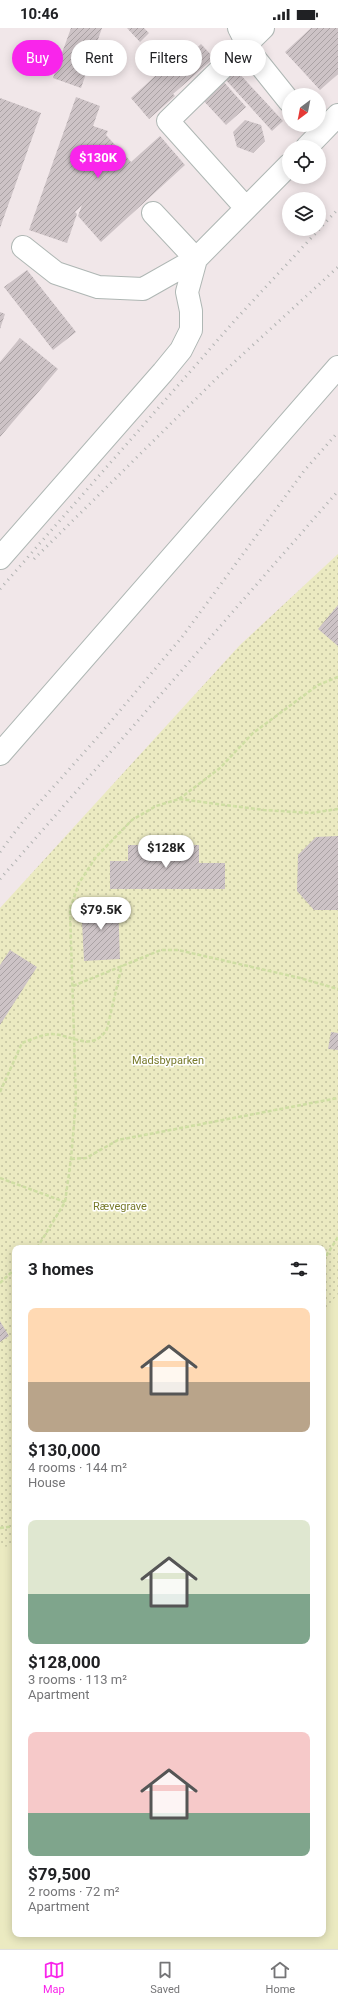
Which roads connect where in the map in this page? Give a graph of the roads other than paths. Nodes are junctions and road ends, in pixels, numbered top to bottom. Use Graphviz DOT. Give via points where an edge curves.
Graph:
graph roads {
  1 [pos="263,28"];
  2 [pos="243,35"];
  3 [pos="282,92"];
  4 [pos="338,115"];
  5 [pos="311,136"];
  6 [pos="282,172"];
  7 [pos="246,208"];
  8 [pos="153,214"];
  9 [pos="23,247"];
  10 [pos="196,259"];
  11 [pos="338,367"];
  12 [pos="0,558"];
  13 [pos="0,754"];
  1 -- 2 [label="lane"];
  2 -- 3 [label="lane" via="253,56"];
  2 -- 7 [label="lane" via="168,121"];
  4 -- 5 [label="lane"];
  6 -- 7 [label="lane"];
  7 -- 10 [label="lane"];
  8 -- 10 [label="lane"];
  9 -- 10 [label="lane" via="56,273 98,287 143,289"];
  10 -- 12 [label="lane" via="186,292 191,311 191,330 181,350"];
  11 -- 13 [label="lane"];
}
